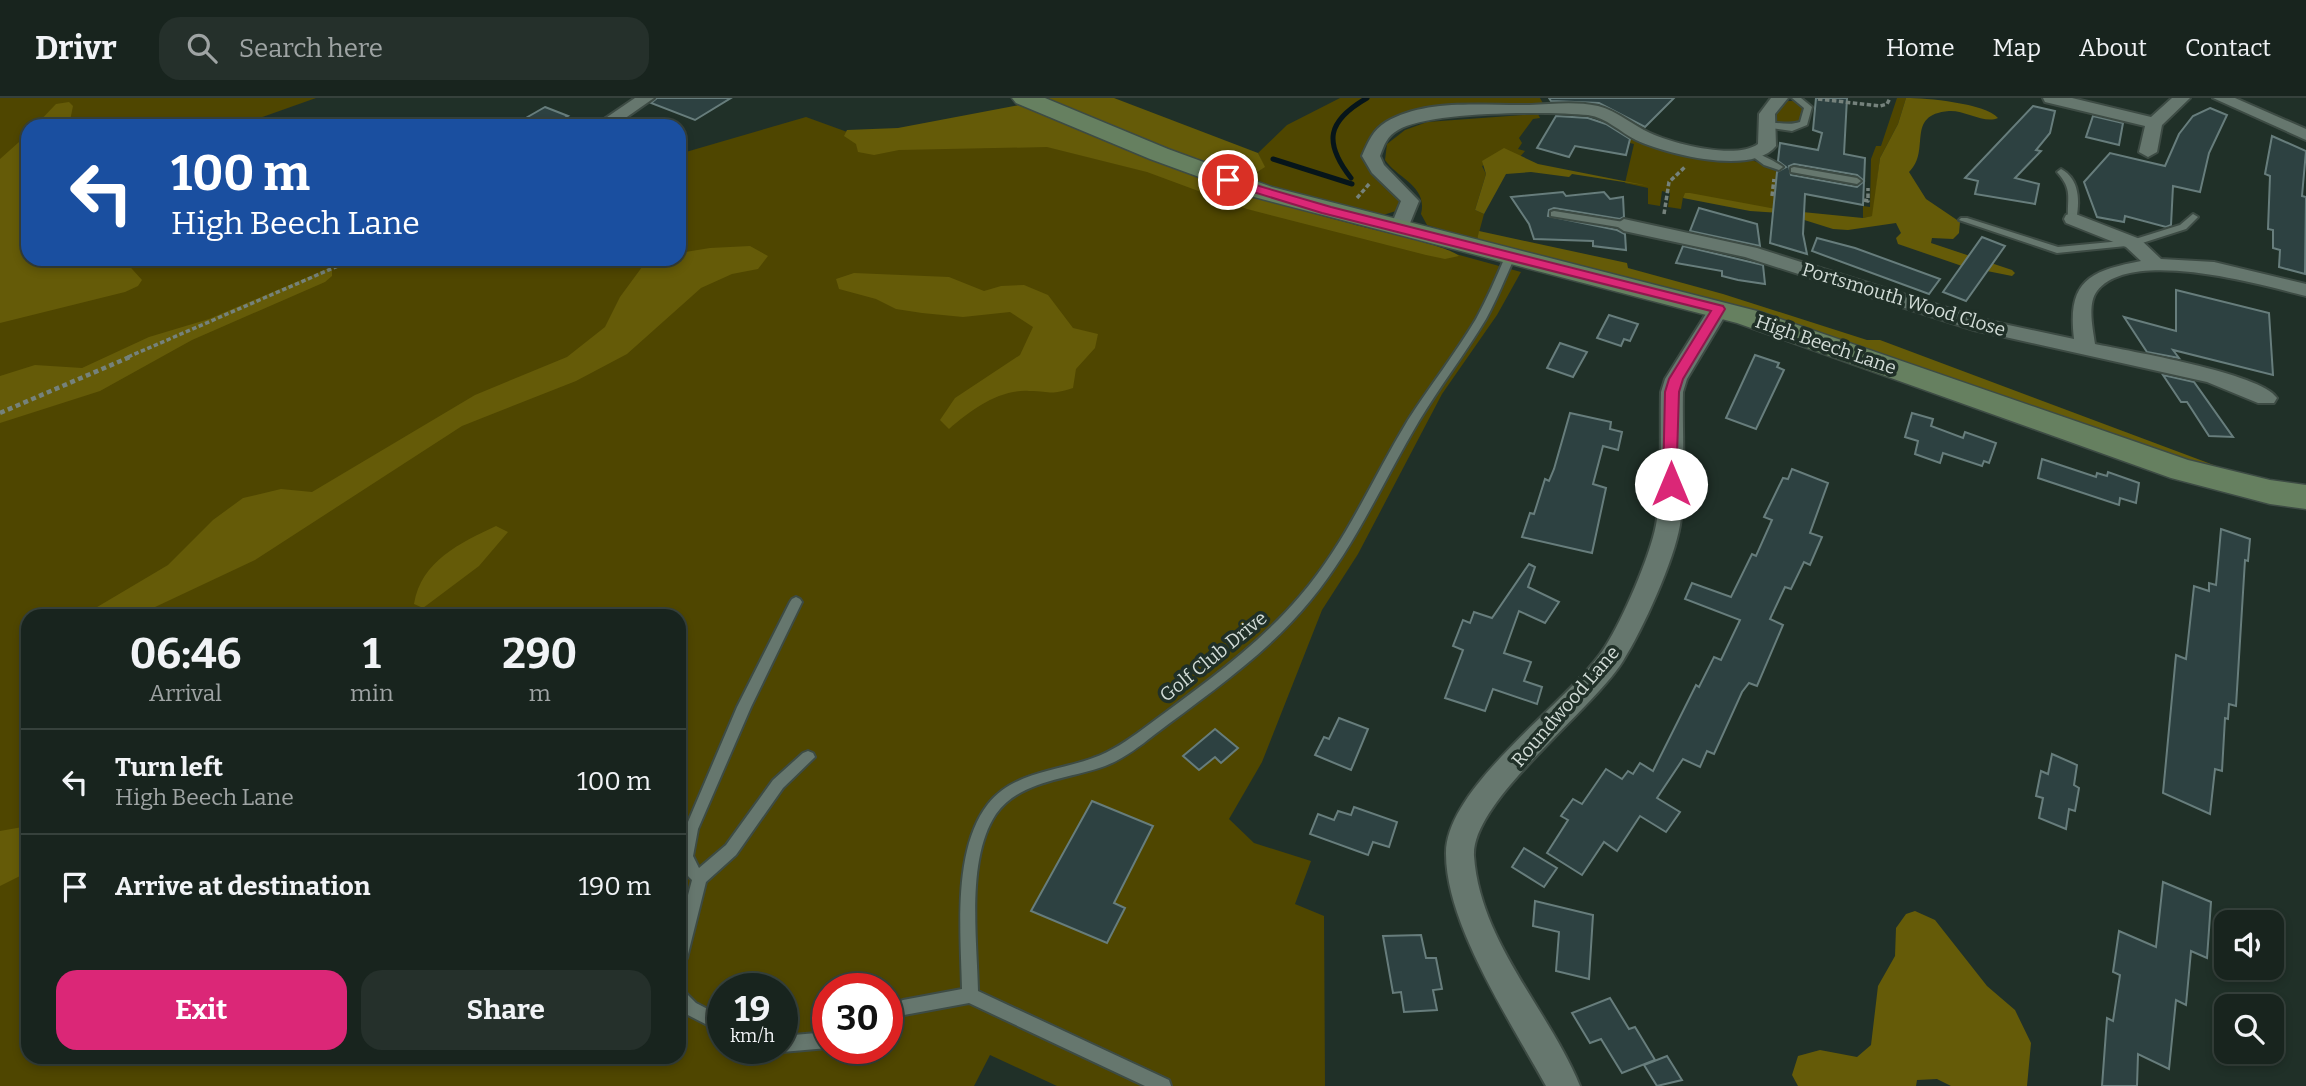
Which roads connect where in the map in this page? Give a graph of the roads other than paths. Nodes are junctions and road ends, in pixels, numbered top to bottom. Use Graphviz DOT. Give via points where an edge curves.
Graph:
graph roads {
  1 [pos="646,98"];
  2 [pos="1024,98"];
  3 [pos="1611,98"];
  4 [pos="1780,98"];
  5 [pos="1796,98"];
  6 [pos="2051,98"];
  7 [pos="2182,98"];
  8 [pos="2221,98"];
  9 [pos="1598,111"];
  10 [pos="613,119"];
  11 [pos="2154,123"];
  12 [pos="1766,125"];
  13 [pos="2306,135"];
  14 [pos="2148,152"];
  15 [pos="1755,154"];
  16 [pos="1779,167"];
  17 [pos="1794,170"];
  18 [pos="2061,172"];
  19 [pos="1857,181"];
  20 [pos="1554,214"];
  21 [pos="2193,217"];
  22 [pos="1964,219"];
  23 [pos="2073,219"];
  24 [pos="1624,226"];
  25 [pos="1399,228"];
  26 [pos="2133,243"];
  27 [pos="1510,257"];
  28 [pos="2156,265"];
  29 [pos="2306,290"];
  30 [pos="1719,309"];
  31 [pos="2084,348"];
  32 [pos="2266,398"];
  33 [pos="2306,498"];
  34 [pos="796,602"];
  35 [pos="808,757"];
  36 [pos="686,843"];
  37 [pos="686,856"];
  38 [pos="700,878"];
  39 [pos="686,931"];
  40 [pos="971,995"];
  41 [pos="686,1004"];
  42 [pos="903,1008"];
  43 [pos="707,1017"];
  44 [pos="1163,1086"];
  45 [pos="1564,1086"];
  1 -- 10 [label="street"];
  2 -- 25 [label="street, High Beech Lane" via="1228,180"];
  3 -- 9 [label="street"];
  4 -- 12 [label="street"];
  5 -- 12 [label="lane" via="1808,107 1804,123 1792,128"];
  6 -- 11 [label="street"];
  7 -- 11 [label="street"];
  8 -- 13 [label="street"];
  9 -- 15 [label="street" via="1671,146 1713,154"];
  9 -- 25 [label="street" via="1453,111 1420,115 1393,125 1376,140 1371,156 1378,171 1410,201"];
  11 -- 14 [label="street"];
  12 -- 15 [label="street" via="1767,146"];
  15 -- 16 [label="lane"];
  17 -- 19 [label="lane"];
  18 -- 23 [label="lane" via="2076,191"];
  20 -- 24 [label="lane, Portsmouth Wood Close"];
  21 -- 26 [label="lane" via="2183,227"];
  22 -- 26 [label="lane" via="2049,249"];
  23 -- 26 [label="street"];
  24 -- 31 [label="street, Portsmouth Wood Close" via="1664,223 1956,319"];
  25 -- 27 [label="street, High Beech Lane"];
  26 -- 28 [label="street"];
  27 -- 30 [label="street, High Beech Lane"];
  27 -- 40 [label="lane, Golf Club Drive" via="1476,327 1432,389 1320,580 1287,619 1246,658 1105,760 1014,789 994,806 980,829 973,860"];
  28 -- 29 [label="street" via="2217,267"];
  28 -- 31 [label="street" via="2106,275 2093,284 2082,307"];
  30 -- 33 [label="street, High Beech Lane" via="2182,470"];
  30 -- 45 [label="street, Roundwood Lane" via="1676,379 1670,406 1668,526 1627,634 1614,656 1488,793 1462,836 1460,857 1480,930"];
  31 -- 32 [label="street, Portsmouth Wood Close" via="2209,376"];
  34 -- 36 [label="lane" via="744,707"];
  35 -- 38 [label="lane" via="778,784 723,859"];
  37 -- 38 [label="lane"];
  38 -- 39 [label="lane"];
  40 -- 42 [label="lane"];
  40 -- 44 [label="lane"];
  41 -- 43 [label="lane"];
}
